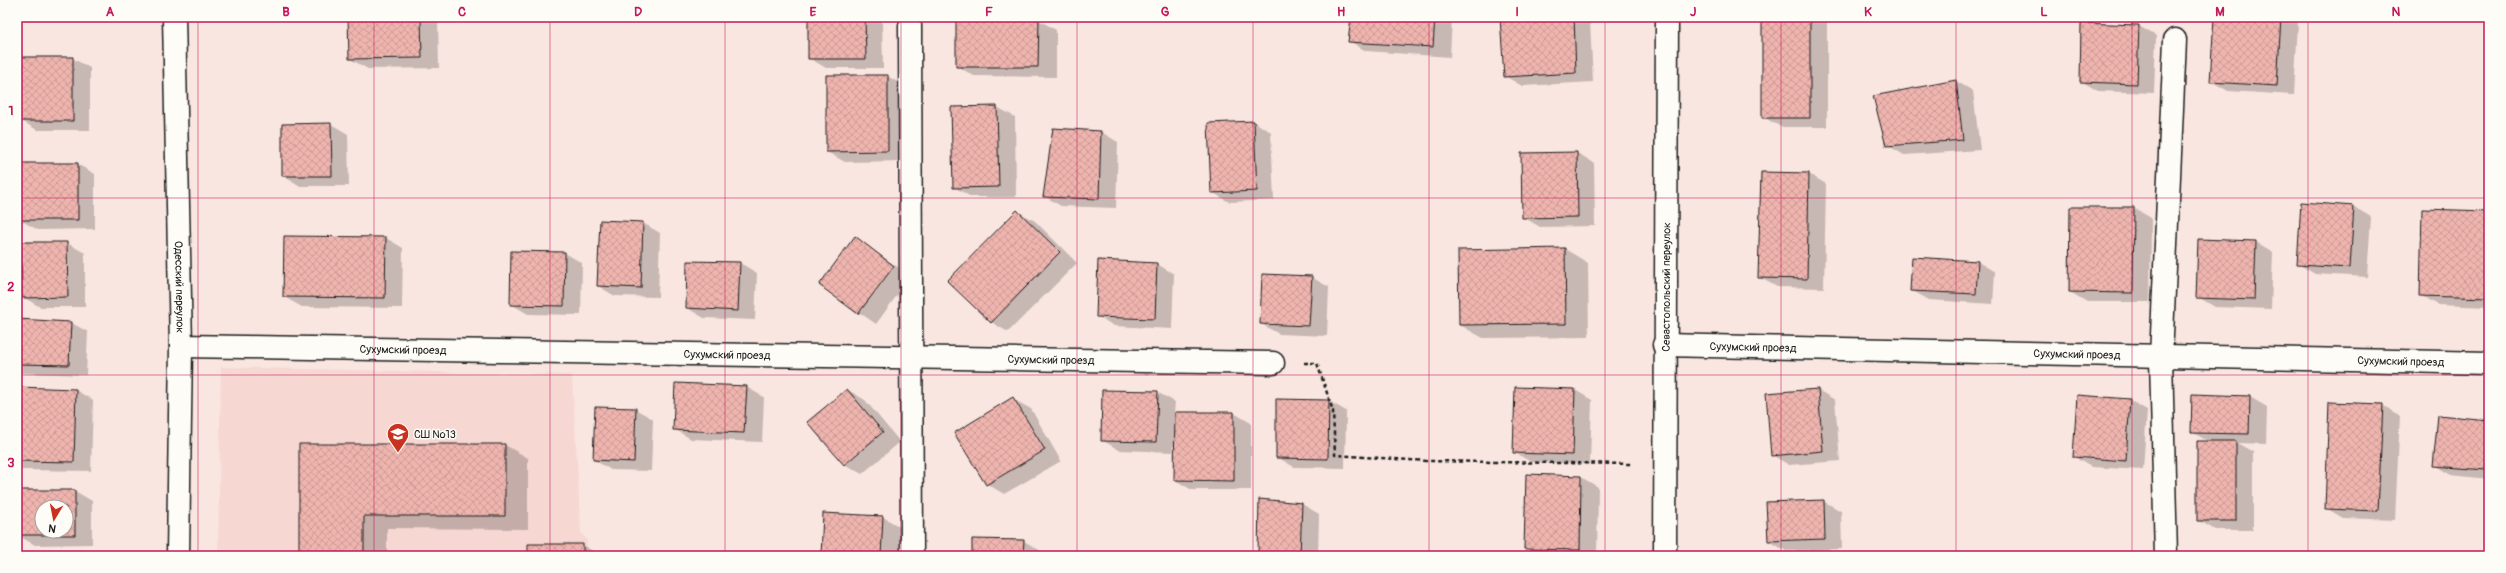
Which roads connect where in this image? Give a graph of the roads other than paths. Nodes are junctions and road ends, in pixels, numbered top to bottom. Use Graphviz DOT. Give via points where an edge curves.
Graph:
graph roads {
  1 [pos="174,17"];
  2 [pos="1667,17"];
  3 [pos="910,26"];
  4 [pos="2175,40"];
  5 [pos="1664,345"];
  6 [pos="180,346"];
  7 [pos="911,357"];
  8 [pos="2161,358"];
  9 [pos="1273,363"];
  10 [pos="2489,363"];
  11 [pos="178,556"];
  12 [pos="912,556"];
  13 [pos="1665,556"];
  14 [pos="2166,556"];
  1 -- 6 [label="street, Одесский переулок"];
  2 -- 5 [label="street, Севастопольский переулок"];
  3 -- 7 [label="street"];
  4 -- 8 [label="street"];
  5 -- 8 [label="street, Сухумский проезд"];
  5 -- 13 [label="street, Севастопольский переулок"];
  6 -- 7 [label="street, Сухумский проезд"];
  6 -- 11 [label="street, Одесский переулок"];
  7 -- 9 [label="street, Сухумский проезд"];
  7 -- 12 [label="street"];
  8 -- 10 [label="street, Сухумский проезд"];
  8 -- 14 [label="street"];
}
